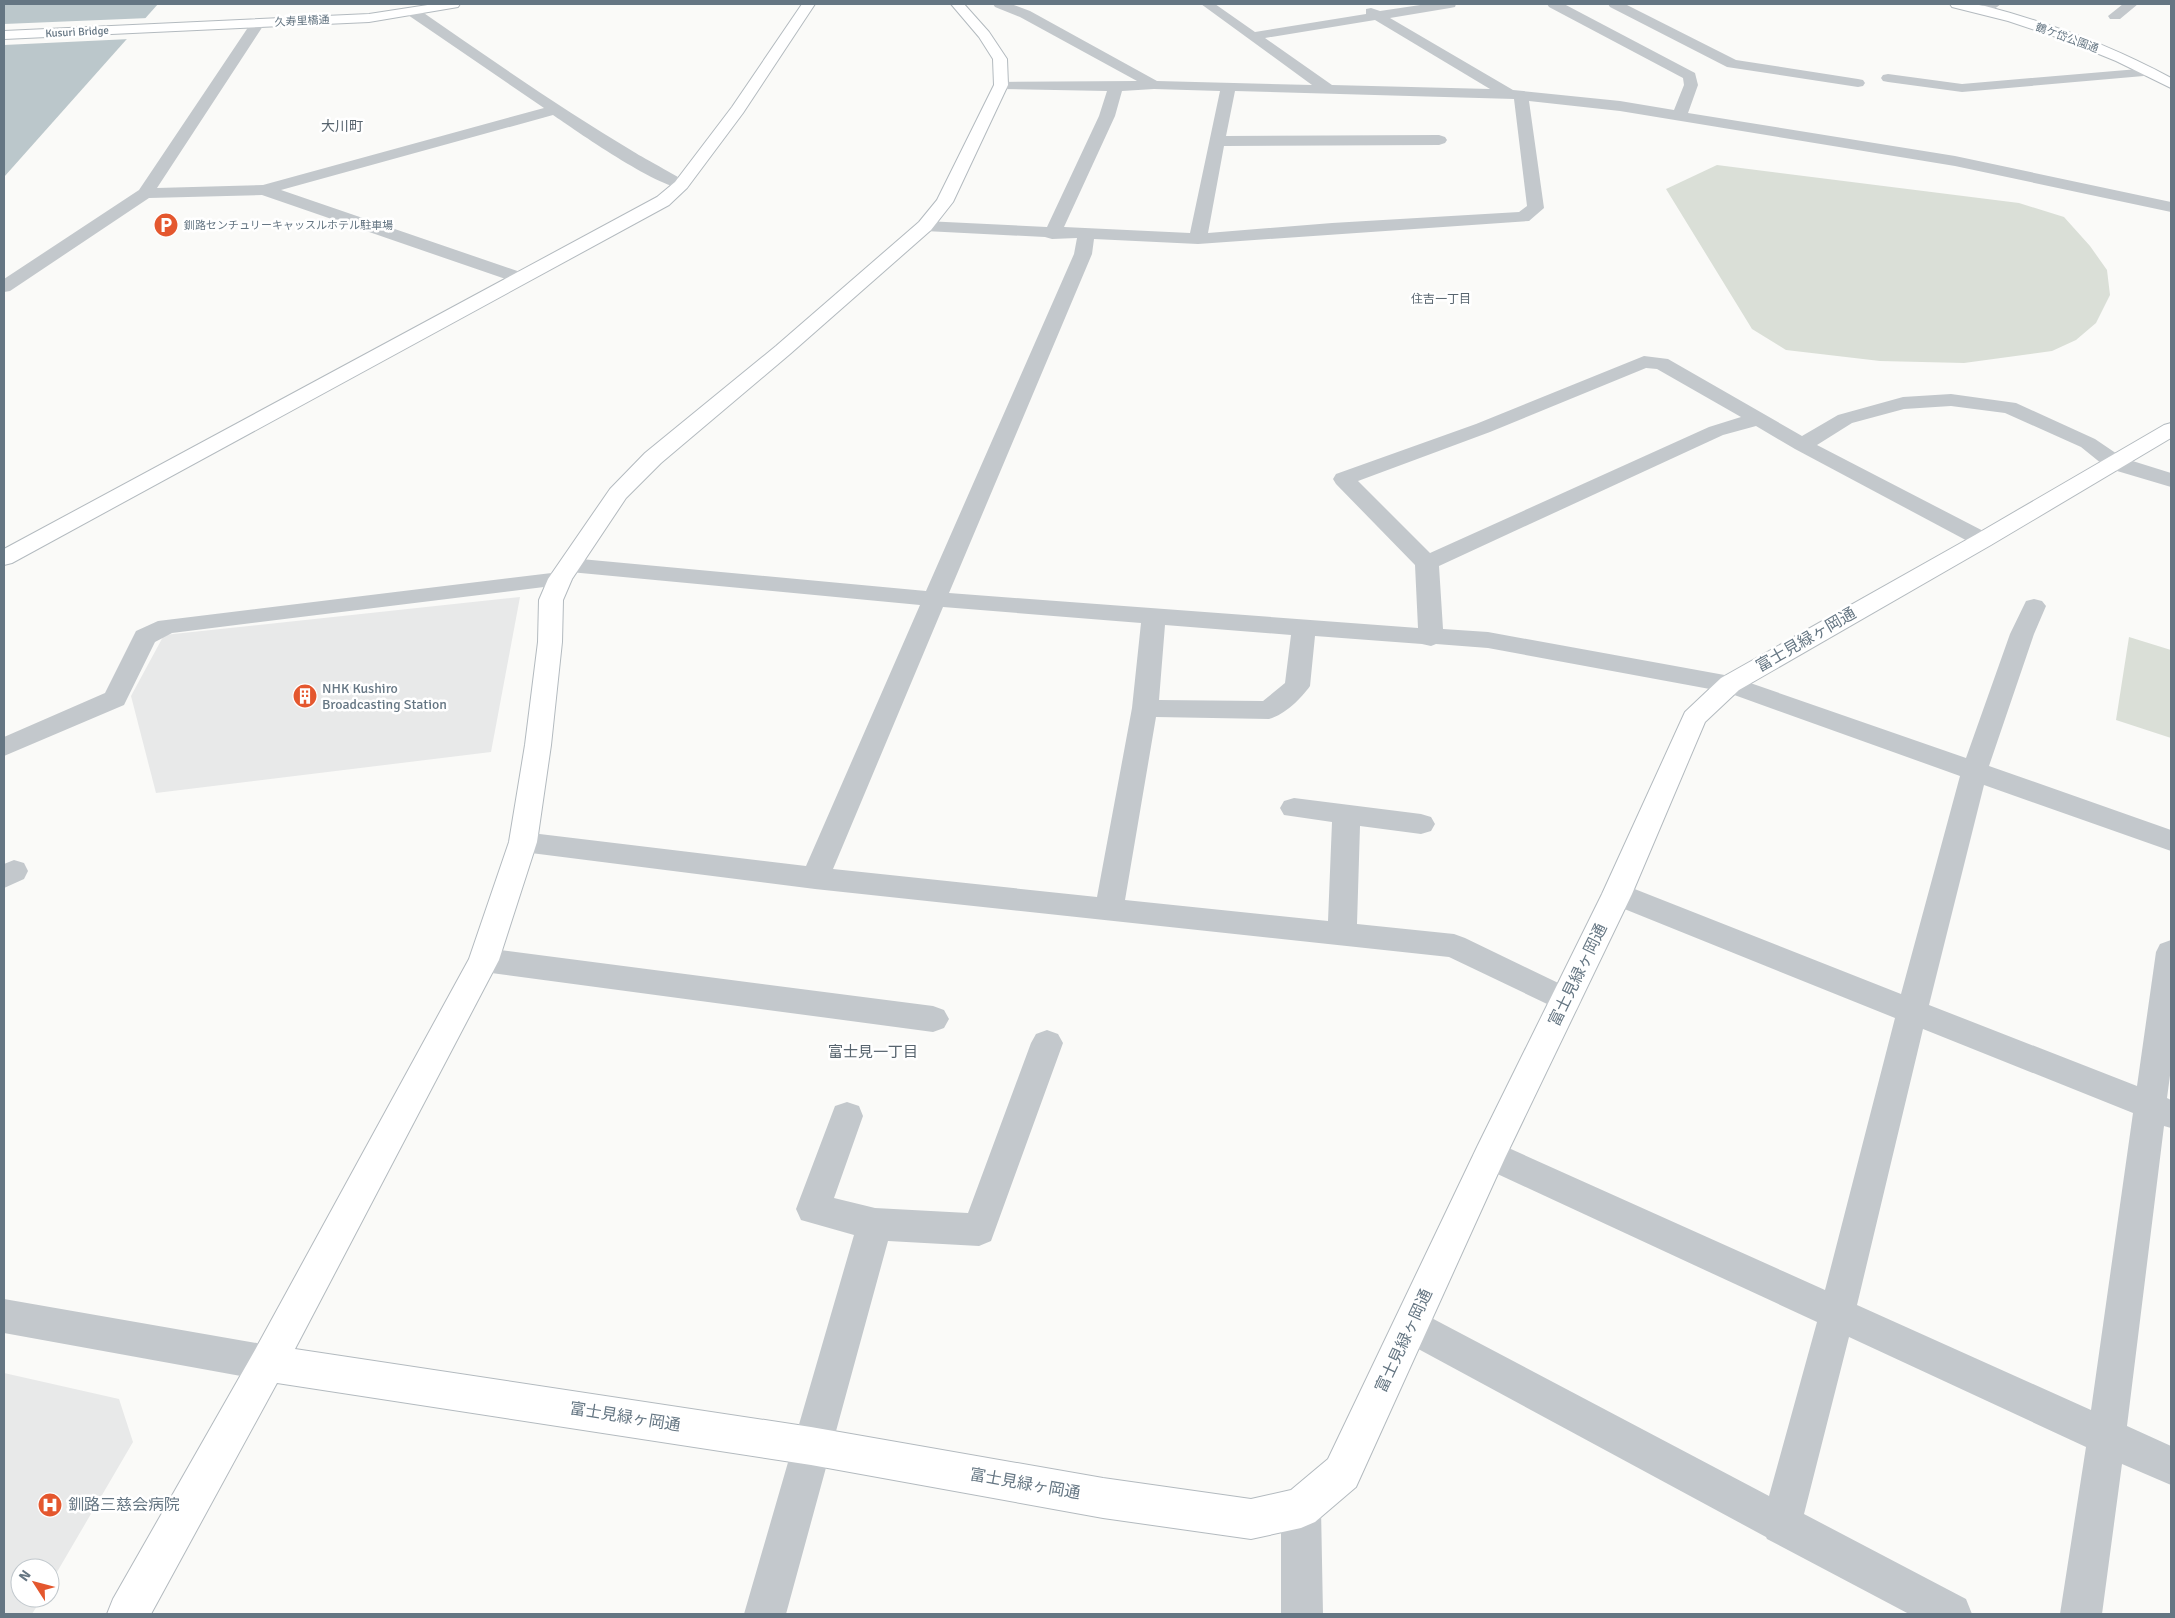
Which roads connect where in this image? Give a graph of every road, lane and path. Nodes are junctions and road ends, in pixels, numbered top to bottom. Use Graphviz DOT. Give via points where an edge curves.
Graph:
graph roads {
  1 [pos="453,4"];
  2 [pos="808,4"];
  3 [pos="957,4"];
  4 [pos="1000,4"];
  5 [pos="1207,4"];
  6 [pos="1358,4"];
  7 [pos="1450,4"];
  8 [pos="1554,4"];
  9 [pos="1615,4"];
  10 [pos="1957,4"];
  11 [pos="2131,4"];
  12 [pos="1989,7"];
  13 [pos="413,12"];
  14 [pos="1376,16"];
  15 [pos="2115,16"];
  16 [pos="258,23"];
  17 [pos="150,28"];
  18 [pos="4,35"];
  19 [pos="1255,36"];
  20 [pos="2150,72"];
  21 [pos="1888,78"];
  22 [pos="1858,83"];
  23 [pos="2171,84"];
  24 [pos="1001,85"];
  25 [pos="1154,85"];
  26 [pos="1116,87"];
  27 [pos="1228,88"];
  28 [pos="1329,90"];
  29 [pos="1515,95"];
  30 [pos="554,110"];
  31 [pos="1680,116"];
  32 [pos="1218,140"];
  33 [pos="1439,140"];
  34 [pos="681,185"];
  35 [pos="264,190"];
  36 [pos="144,193"];
  37 [pos="2171,207"];
  38 [pos="925,226"];
  39 [pos="1052,234"];
  40 [pos="1086,235"];
  41 [pos="1198,239"];
  42 [pos="520,278"];
  43 [pos="4,287"];
  44 [pos="1759,419"];
  45 [pos="2171,429"];
  46 [pos="1802,445"];
  47 [pos="2115,463"];
  48 [pos="2171,480"];
  49 [pos="1983,540"];
  50 [pos="4,558"];
  51 [pos="1427,563"];
  52 [pos="565,572"];
  53 [pos="934,599"];
  54 [pos="2034,606"];
  55 [pos="1154,617"];
  56 [pos="1304,628"];
  57 [pos="1431,638"];
  58 [pos="1730,684"];
  59 [pos="1145,708"];
  60 [pos="4,747"];
  61 [pos="1974,772"];
  62 [pos="1294,808"];
  63 [pos="1346,814"];
  64 [pos="1421,824"];
  65 [pos="2171,841"];
  66 [pos="523,842"];
  67 [pos="815,878"];
  68 [pos="1617,894"];
  69 [pos="1109,909"];
  70 [pos="1342,934"];
  71 [pos="2171,952"];
  72 [pos="484,960"];
  73 [pos="1566,1001"];
  74 [pos="1912,1011"];
  75 [pos="933,1019"];
  76 [pos="1047,1044"];
  77 [pos="2160,1110"];
  78 [pos="847,1116"];
  79 [pos="1490,1155"];
  80 [pos="875,1224"];
  81 [pos="1837,1314"];
  82 [pos="4,1316"];
  83 [pos="1411,1326"];
  84 [pos="268,1363"];
  85 [pos="2108,1436"];
  86 [pos="811,1446"];
  87 [pos="2171,1466"];
  88 [pos="1301,1508"];
  89 [pos="1781,1525"];
  90 [pos="1304,1613"];
  91 [pos="128,1614"];
  92 [pos="765,1614"];
  93 [pos="1951,1614"];
  94 [pos="2081,1614"];
  1 -- 13 [label="street, 久寿里橋通"];
  2 -- 34 [label="street" via="738,110"];
  3 -- 24 [label="street" via="1000,59"];
  4 -- 25 [label="street"];
  5 -- 19 [label="street"];
  6 -- 14 [label="street"];
  7 -- 14 [label="street"];
  8 -- 31 [label="street" via="1690,76"];
  9 -- 22 [label="street" via="1732,64"];
  10 -- 12 [label="street, 鶴ケ岱公園通"];
  11 -- 15 [label="street"];
  12 -- 20 [label="street, 鶴ケ岱公園通" via="2115,55"];
  13 -- 16 [label="street, 久寿里橋通" via="322,15"];
  13 -- 30 [label="street"];
  14 -- 19 [label="street"];
  14 -- 29 [label="street"];
  16 -- 17 [label="street, 久寿里橋通"];
  16 -- 36 [label="street"];
  17 -- 18 [label="street, Kusuri Bridge"];
  19 -- 28 [label="street"];
  20 -- 21 [label="street" via="1962,88"];
  20 -- 23 [label="street, 鶴ケ岱公園通"];
  24 -- 26 [label="street"];
  24 -- 38 [label="street" via="944,202"];
  25 -- 26 [label="street"];
  25 -- 27 [label="street"];
  26 -- 39 [label="street" via="1107,116"];
  27 -- 28 [label="street"];
  27 -- 32 [label="street"];
  28 -- 29 [label="street"];
  29 -- 31 [label="street"];
  29 -- 41 [label="street" via="1536,208 1523,218"];
  30 -- 34 [label="street"];
  30 -- 35 [label="street"];
  31 -- 37 [label="street" via="1955,161"];
  32 -- 33 [label="street"];
  32 -- 41 [label="street"];
  34 -- 42 [label="street" via="663,201"];
  35 -- 36 [label="street"];
  35 -- 42 [label="street"];
  36 -- 43 [label="street"];
  38 -- 39 [label="street"];
  38 -- 52 [label="street" via="653,458 618,494"];
  39 -- 40 [label="street"];
  40 -- 41 [label="street"];
  40 -- 53 [label="street" via="1083,254"];
  42 -- 50 [label="street"];
  44 -- 46 [label="street"];
  44 -- 51 [label="street" via="1716,431"];
  44 -- 51 [label="street" via="1661,363 1644,362 1344,480"];
  45 -- 47 [label="street, 富士見緑ヶ岡通"];
  46 -- 47 [label="street" via="1845,419 1903,403 1951,400 2009,406 2088,443"];
  46 -- 49 [label="street"];
  47 -- 48 [label="street"];
  47 -- 49 [label="street, 富士見緑ヶ岡通"];
  49 -- 58 [label="street, 富士見緑ヶ岡通"];
  51 -- 57 [label="street"];
  52 -- 53 [label="street"];
  52 -- 60 [label="street" via="167,626 145,637 115,699"];
  52 -- 66 [label="street" via="551,600 550,642"];
  53 -- 55 [label="street"];
  53 -- 67 [label="street"];
  54 -- 61 [label="street"];
  55 -- 56 [label="street"];
  55 -- 59 [label="street"];
  56 -- 57 [label="street"];
  56 -- 59 [label="street" via="1297,686 1269,710"];
  57 -- 58 [label="street" via="1488,640"];
  58 -- 61 [label="street"];
  58 -- 68 [label="street, 富士見緑ヶ岡通" via="1694,718"];
  59 -- 69 [label="street"];
  61 -- 65 [label="street"];
  61 -- 74 [label="street"];
  62 -- 63 [label="street"];
  63 -- 64 [label="street"];
  63 -- 70 [label="street"];
  66 -- 67 [label="street"];
  66 -- 72 [label="street"];
  67 -- 69 [label="street"];
  68 -- 73 [label="street, 富士見緑ヶ岡通"];
  68 -- 74 [label="street"];
  69 -- 70 [label="street"];
  70 -- 73 [label="street" via="1454,946"];
  71 -- 77 [label="street"];
  72 -- 75 [label="street"];
  72 -- 84 [label="street"];
  73 -- 79 [label="street, 富士見緑ヶ岡通"];
  74 -- 77 [label="street"];
  74 -- 81 [label="street"];
  76 -- 80 [label="street" via="979,1230"];
  77 -- 85 [label="street"];
  78 -- 80 [label="street" via="813,1209"];
  79 -- 81 [label="street"];
  79 -- 83 [label="street, 富士見緑ヶ岡通"];
  80 -- 86 [label="street"];
  81 -- 85 [label="street"];
  81 -- 89 [label="street"];
  82 -- 84 [label="street"];
  83 -- 88 [label="street, 富士見緑ヶ岡通" via="1342,1473"];
  83 -- 89 [label="street"];
  84 -- 86 [label="street, 富士見緑ヶ岡通"];
  84 -- 91 [label="street"];
  85 -- 87 [label="street"];
  85 -- 94 [label="street"];
  86 -- 88 [label="street, 富士見緑ヶ岡通" via="1103,1498 1251,1519"];
  86 -- 92 [label="street"];
  88 -- 90 [label="street"];
  89 -- 93 [label="street"];
}
